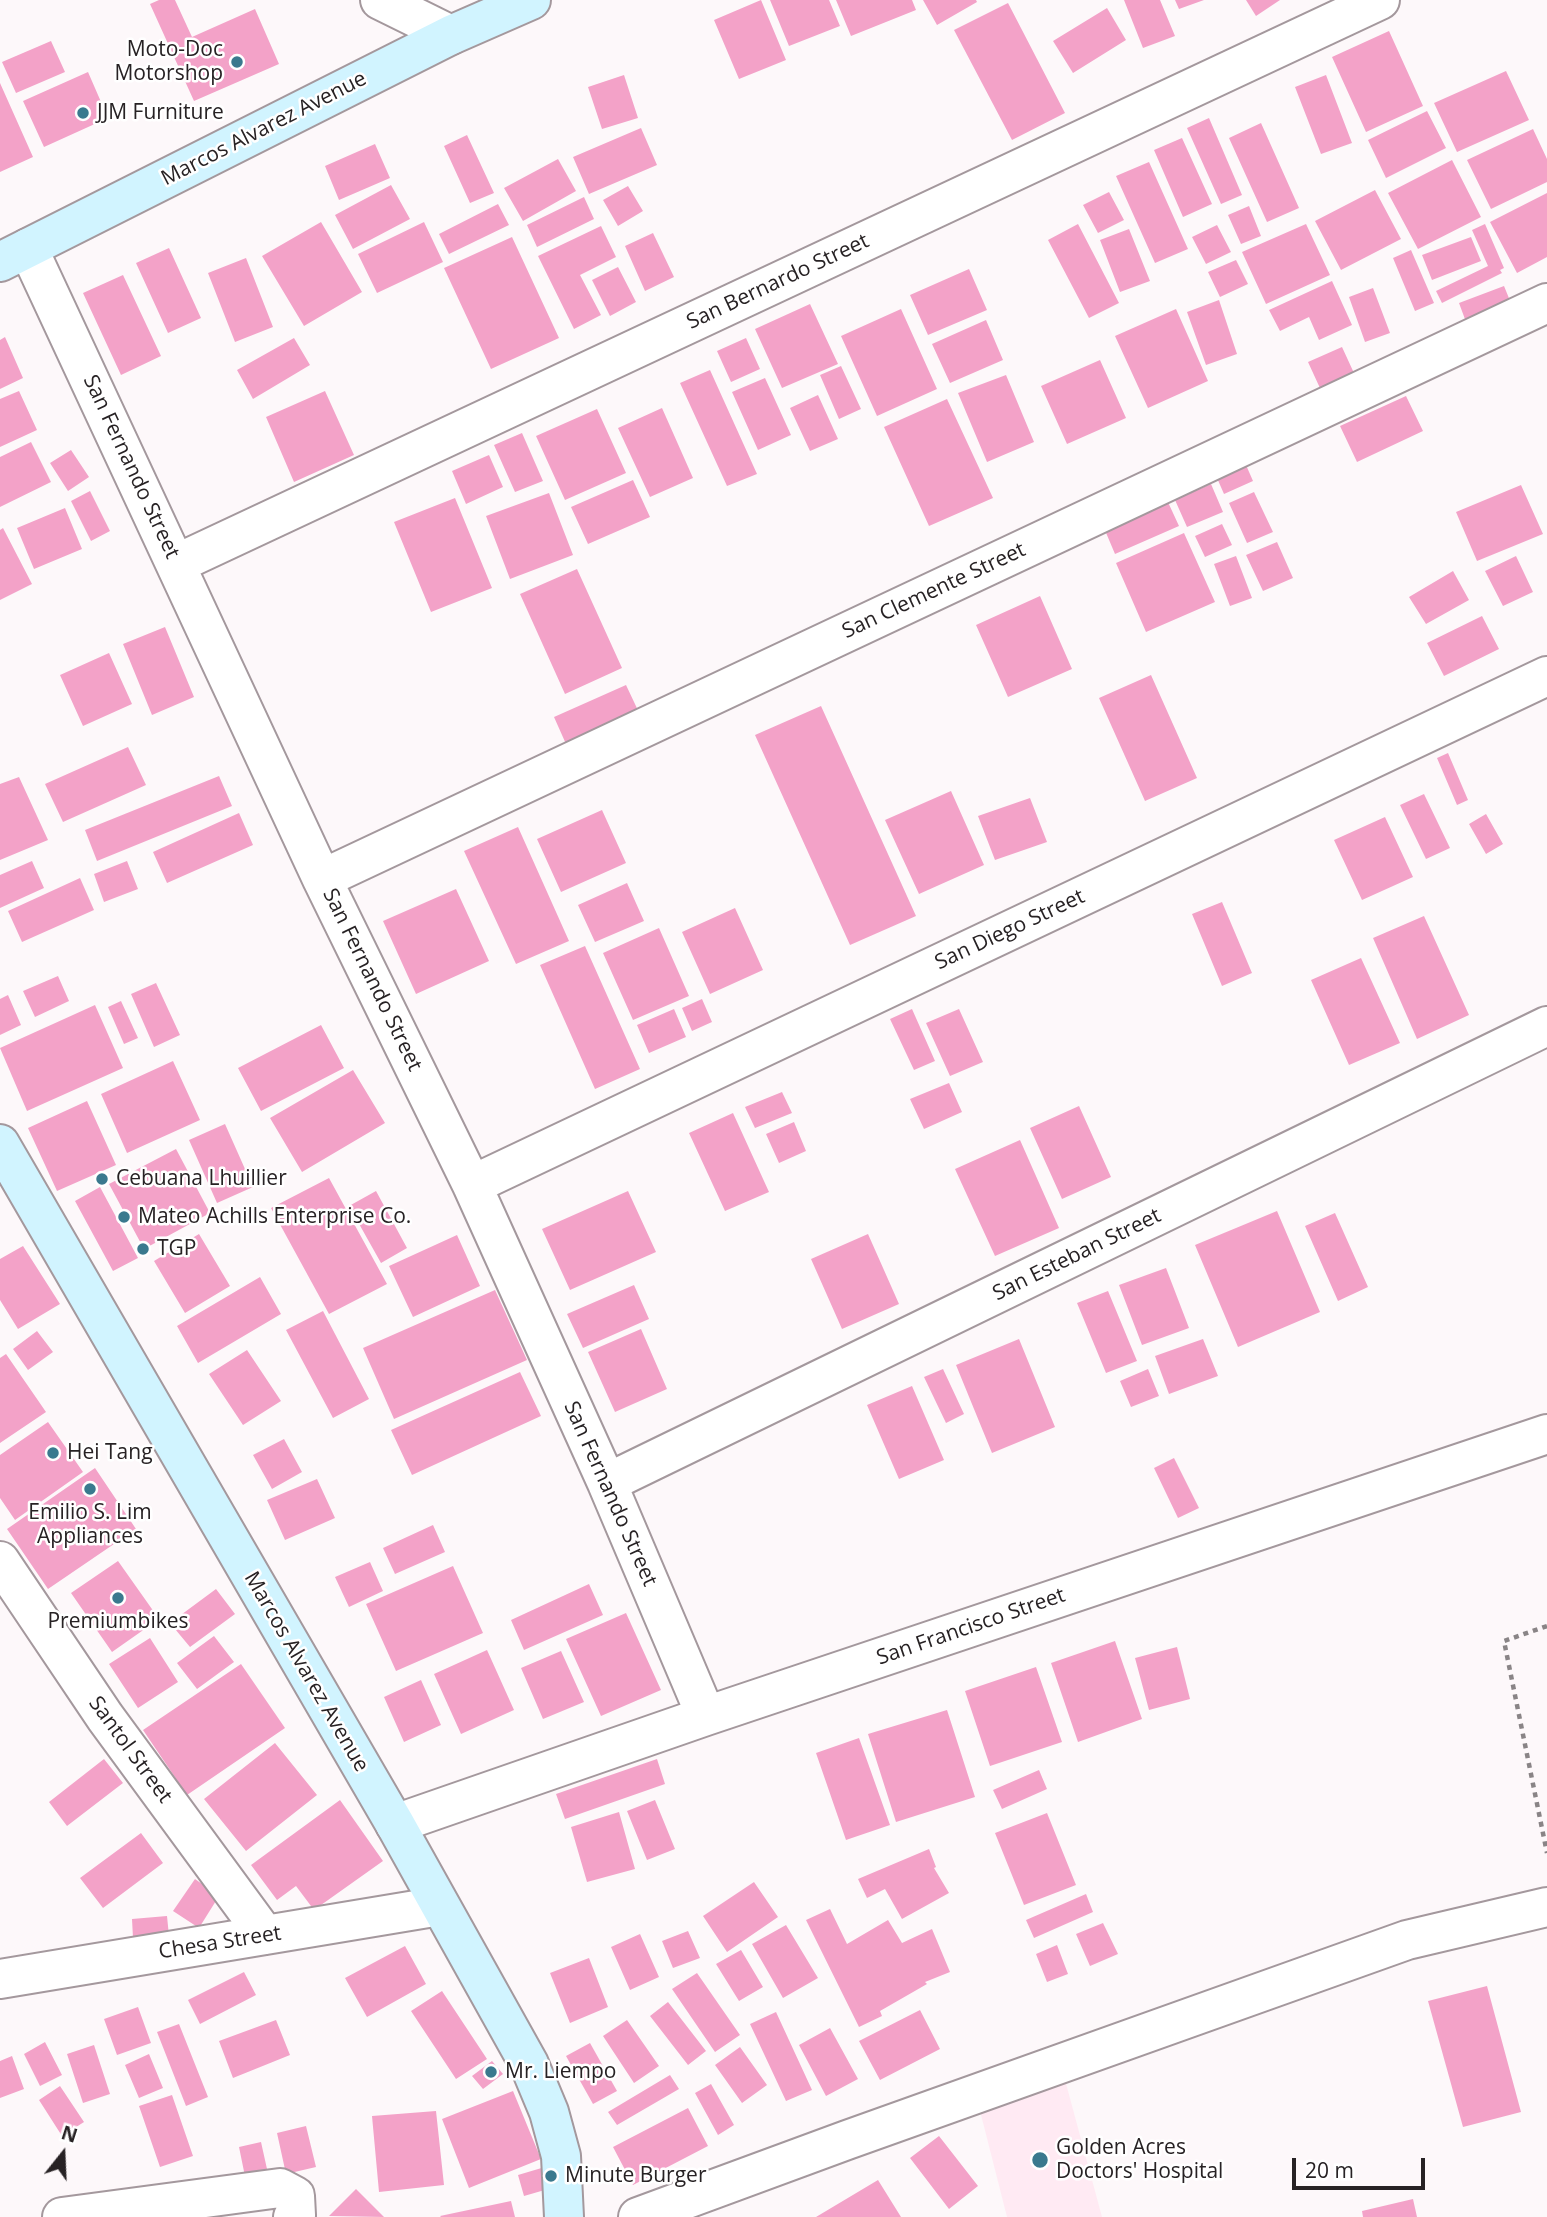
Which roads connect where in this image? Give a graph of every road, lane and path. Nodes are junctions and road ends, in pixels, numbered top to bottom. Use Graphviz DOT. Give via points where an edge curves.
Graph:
graph roads {
  1 [pos="380,0"];
  2 [pos="531,0"];
  3 [pos="1380,0"];
  4 [pos="452,35"];
  5 [pos="14,255"];
  6 [pos="1547,303"];
  7 [pos="176,564"];
  8 [pos="1547,676"];
  9 [pos="322,879"];
  10 [pos="1547,1026"];
  11 [pos="0,1144"];
  12 [pos="472,1185"];
  13 [pos="1547,1434"];
  14 [pos="607,1483"];
  15 [pos="0,1561"];
  16 [pos="1547,1626"];
  17 [pos="706,1716"];
  18 [pos="395,1824"];
  19 [pos="1547,1853"];
  20 [pos="440,1906"];
  21 [pos="1547,1907"];
  22 [pos="265,1935"];
  23 [pos="0,1979"];
  24 [pos="62,2217"];
  25 [pos="293,2217"];
  26 [pos="564,2217"];
  27 [pos="638,2217"];
  1 -- 4 [label="street"];
  2 -- 4 [label="main road, Marcos Alvarez Avenue"];
  3 -- 7 [label="street, San Bernardo Street"];
  4 -- 5 [label="main road, Marcos Alvarez Avenue"];
  5 -- 7 [label="street, San Fernando Street"];
  6 -- 9 [label="street, San Clemente Street"];
  7 -- 9 [label="street, San Fernando Street"];
  8 -- 12 [label="street, San Diego Street"];
  9 -- 12 [label="street, San Fernando Street"];
  10 -- 14 [label="street, San Esteban Street"];
  11 -- 18 [label="main road, Marcos Alvarez Avenue"];
  12 -- 14 [label="street, San Fernando Street"];
  13 -- 17 [label="street, San Francisco Street"];
  14 -- 17 [label="street, San Fernando Street"];
  15 -- 22 [label="street, Santol Street" via="105,1717"];
  16 -- 19 [label="path" via="1504,1641"];
  17 -- 18 [label="street, San Francisco Street"];
  18 -- 20 [label="main road, Marcos Alvarez Avenue"];
  20 -- 22 [label="street, Chesa Street"];
  20 -- 26 [label="main road, Marcos Alvarez Avenue" via="529,2064 549,2112 561,2156"];
  21 -- 27 [label="street" via="1407,1940"];
  22 -- 23 [label="street, Chesa Street"];
  24 -- 25 [label="street" via="280,2188 295,2196"];
}
